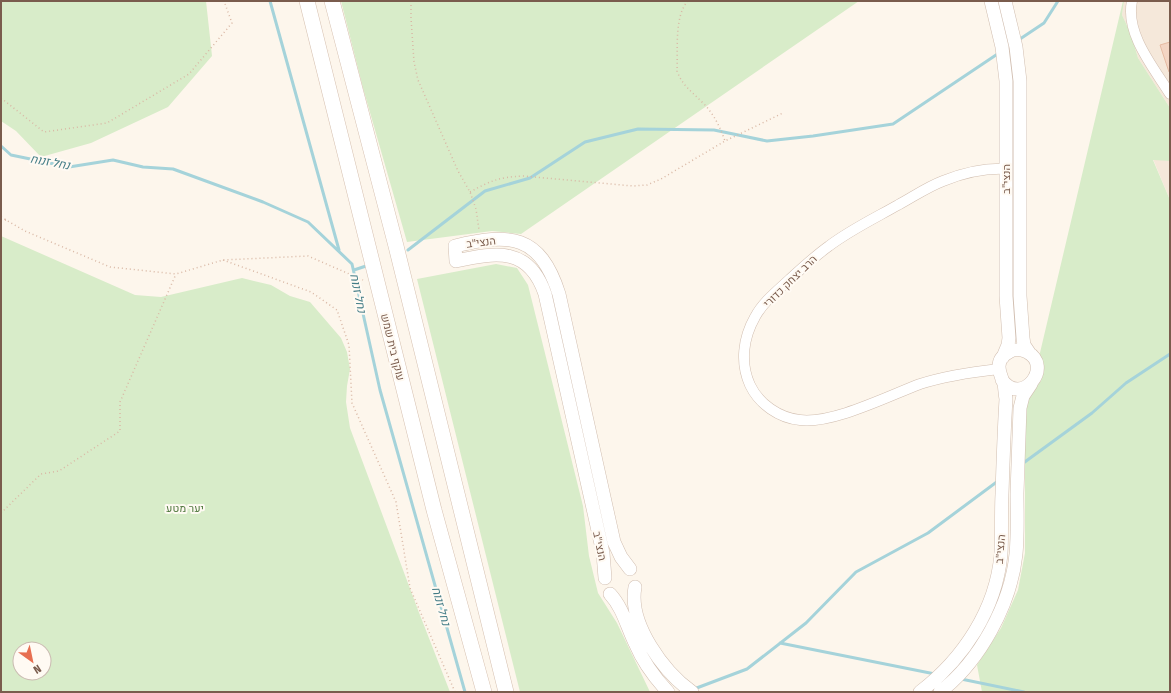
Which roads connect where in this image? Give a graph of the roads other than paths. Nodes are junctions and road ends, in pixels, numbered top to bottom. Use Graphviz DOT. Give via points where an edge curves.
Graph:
graph roads {
  1 [pos="307,1"];
  2 [pos="332,1"];
  3 [pos="991,1"];
  4 [pos="1005,1"];
  5 [pos="1132,1"];
  6 [pos="1170,94"];
  7 [pos="1006,169"];
  8 [pos="1030,354"];
  9 [pos="1001,369"];
  10 [pos="1031,384"];
  11 [pos="630,569"];
  12 [pos="605,578"];
  13 [pos="635,587"];
  14 [pos="610,594"];
  15 [pos="484,692"];
  16 [pos="506,692"];
  17 [pos="668,692"];
  18 [pos="692,692"];
  19 [pos="920,692"];
  20 [pos="940,692"];
  1 -- 15 [label="main road, עוקף בית שמש" via="434,510"];
  2 -- 16 [label="main road" via="396,246"];
  3 -- 7 [label="street, הנצי\"ב" via="1005,64"];
  4 -- 8 [label="street, הנצי\"ב" via="1016,47 1020,81 1020,296 1024,345"];
  5 -- 6 [label="street" via="1134,34"];
  7 -- 9 [label="street, הנצי\"ב" via="1006,296 1009,338"];
  7 -- 9 [label="street, הרב יצחק כדורי" via="973,172 944,180 828,246 770,297 755,317 746,337 743,357 746,376 754,392 766,406 781,416 801,420 823,419 848,412 939,378"];
  8 -- 9 [label="street" via="1025,351 1010,351"];
  8 -- 10 [label="street" via="1036,361 1037,370"];
  9 -- 10 [label="street" via="1008,386 1017,389"];
  9 -- 19 [label="street, הנצי\"ב" via="1006,399 1001,556 995,585 972,638 955,661"];
  10 -- 20 [label="street, הנצי\"ב" via="1023,396 1020,408 1016,555 1009,585 999,614 984,642 966,666"];
  11 -- 12 [label="street" via="624,566 614,567 608,571"];
  11 -- 12 [label="street, הנצי\"ב" via="614,542 559,294 547,264 529,246 518,242 481,240 455,246 456,261 493,255 513,257 529,266 541,282 603,553"];
  11 -- 13 [label="street" via="636,577"];
  12 -- 14 [label="street" via="606,588"];
  13 -- 14 [label="street" via="631,593 624,596"];
  13 -- 18 [label="street" via="635,610 645,634 668,670"];
  14 -- 17 [label="street" via="619,606 649,670"];
}
